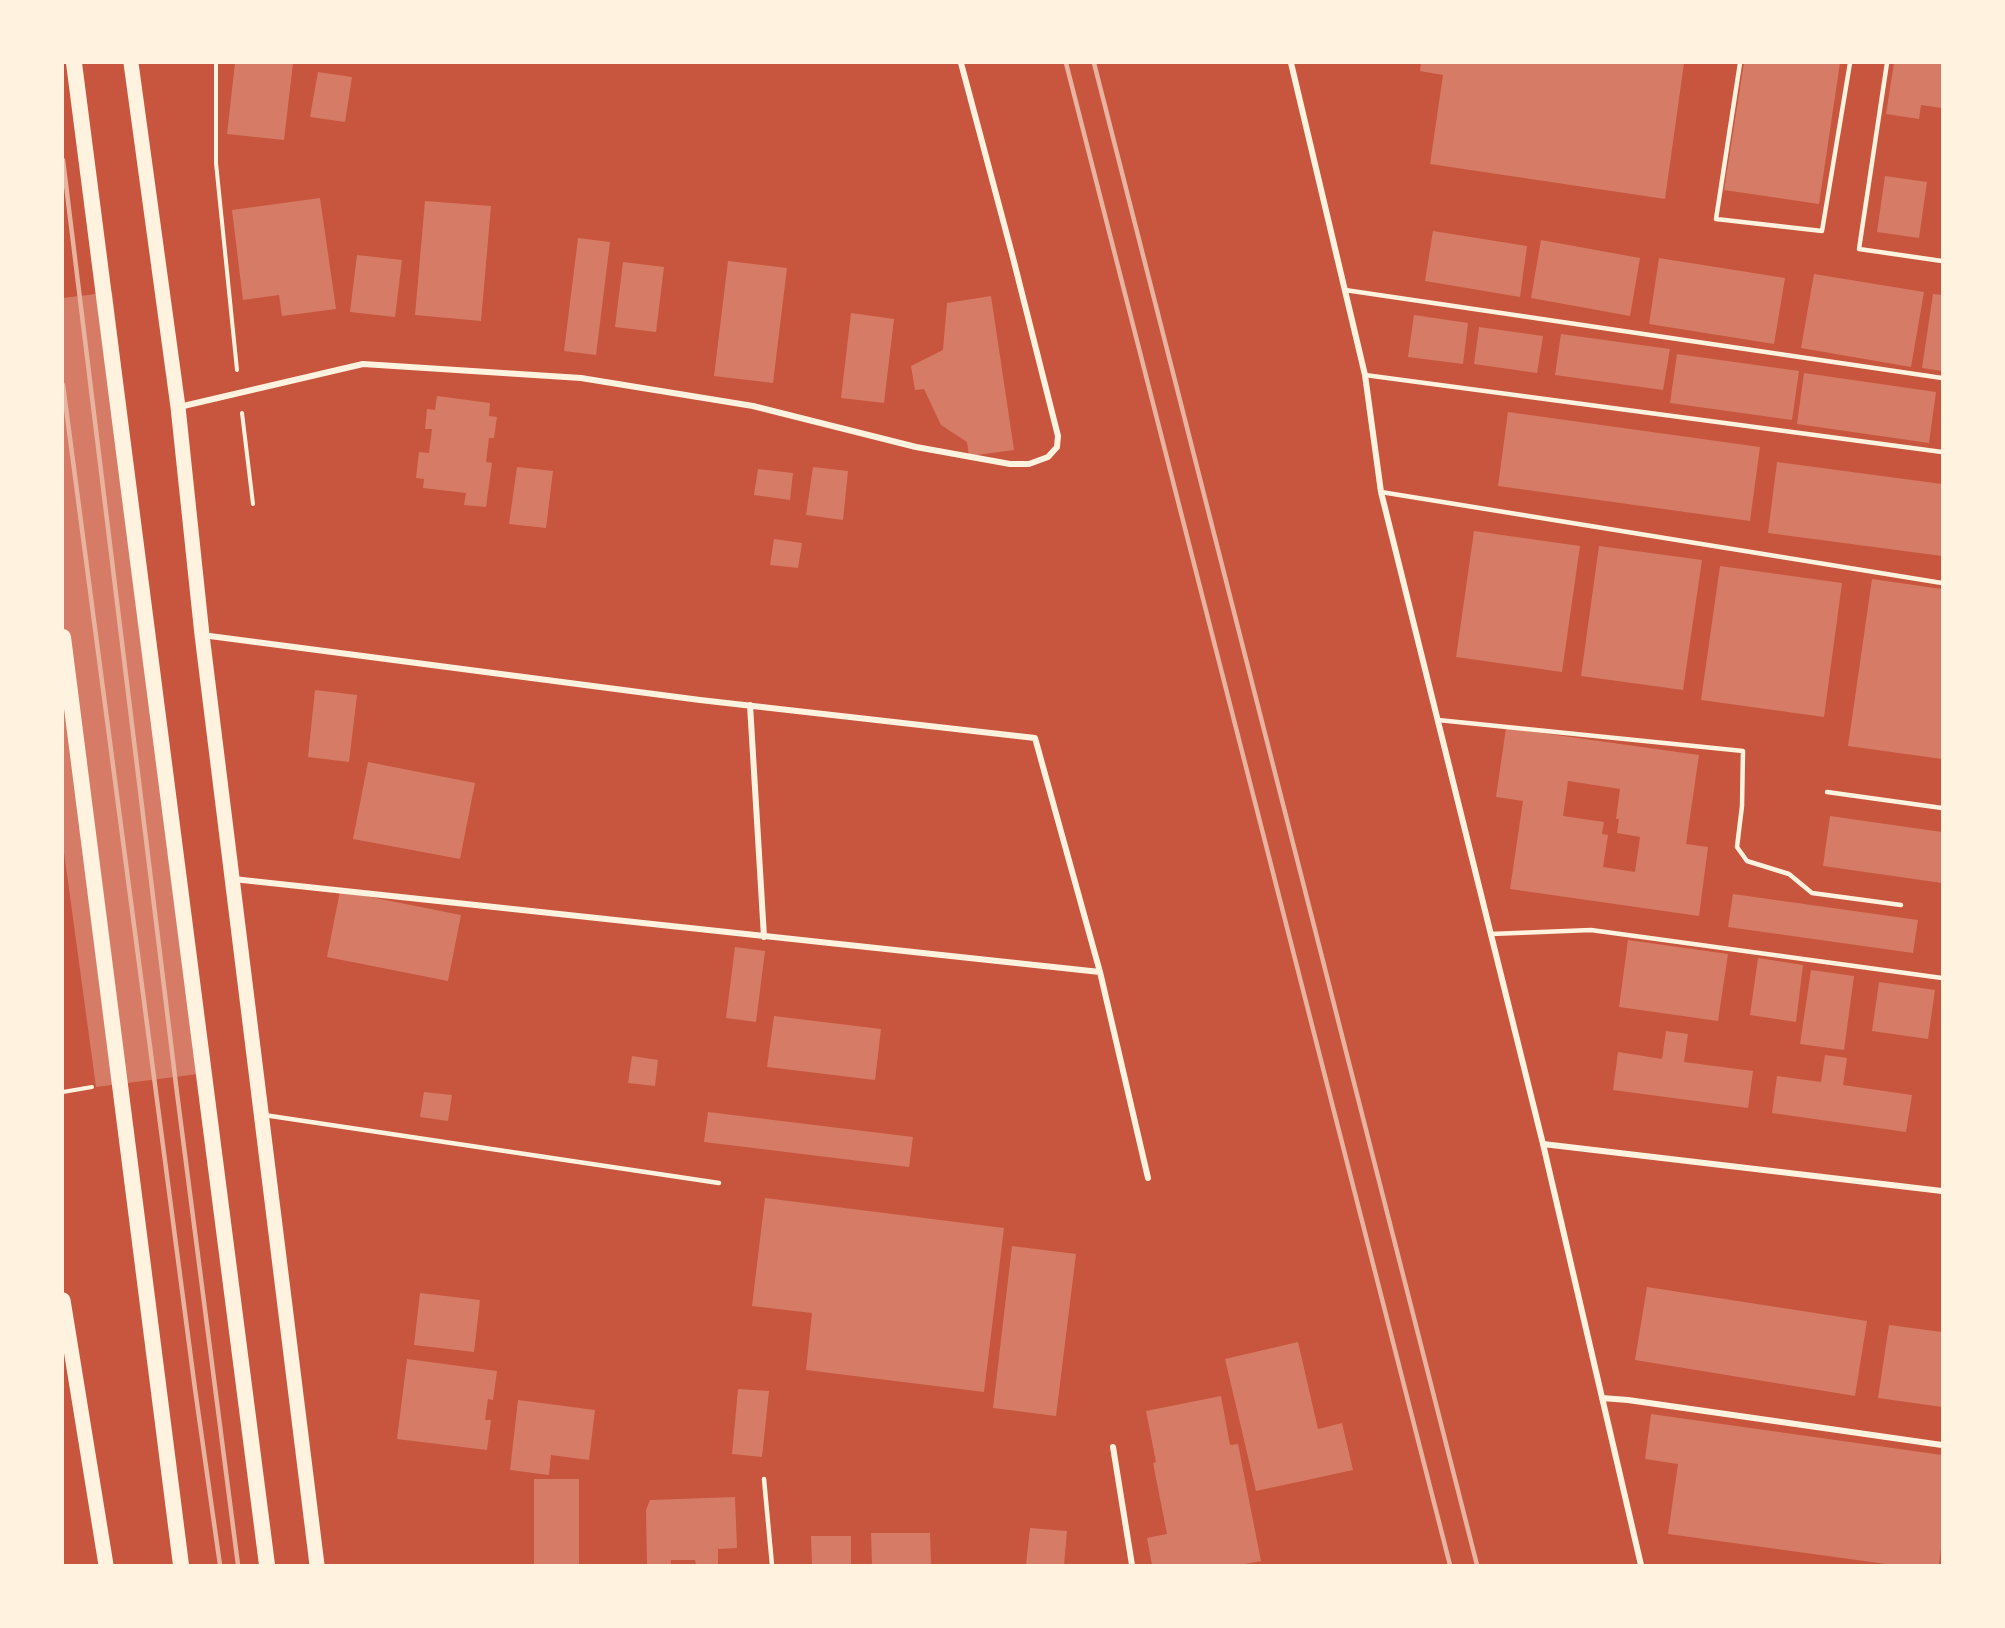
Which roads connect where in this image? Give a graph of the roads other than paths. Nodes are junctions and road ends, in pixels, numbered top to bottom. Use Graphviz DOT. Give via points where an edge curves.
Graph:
graph roads {
  1 [pos="74,63"];
  2 [pos="131,63"];
  3 [pos="961,63"];
  4 [pos="1291,63"];
  5 [pos="1740,63"];
  6 [pos="1850,63"];
  7 [pos="1887,63"];
  8 [pos="1942,261"];
  9 [pos="1345,290"];
  10 [pos="1365,375"];
  11 [pos="1942,378"];
  12 [pos="178,407"];
  13 [pos="1942,452"];
  14 [pos="1381,492"];
  15 [pos="1942,584"];
  16 [pos="202,635"];
  17 [pos="63,637"];
  18 [pos="750,705"];
  19 [pos="1438,720"];
  20 [pos="1827,792"];
  21 [pos="1942,808"];
  22 [pos="232,879"];
  23 [pos="1901,905"];
  24 [pos="1491,934"];
  25 [pos="764,937"];
  26 [pos="1100,972"];
  27 [pos="1942,978"];
  28 [pos="261,1115"];
  29 [pos="1543,1144"];
  30 [pos="1148,1178"];
  31 [pos="718,1183"];
  32 [pos="1942,1191"];
  33 [pos="63,1300"];
  34 [pos="1602,1398"];
  35 [pos="1942,1445"];
  36 [pos="1113,1447"];
  37 [pos="764,1479"];
  38 [pos="106,1565"];
  39 [pos="181,1565"];
  40 [pos="267,1565"];
  41 [pos="317,1565"];
  42 [pos="772,1565"];
  43 [pos="1132,1565"];
  44 [pos="1641,1565"];
  1 -- 40 [label="highway"];
  2 -- 12 [label="main road"];
  3 -- 12 [label="street" via="1058,436 1057,447 1048,457 1029,464 1010,464 916,447 753,406 581,378 363,364"];
  4 -- 9 [label="street"];
  5 -- 6 [label="lane" via="1716,219 1822,231"];
  7 -- 8 [label="lane" via="1859,249"];
  9 -- 10 [label="street"];
  9 -- 11 [label="lane"];
  10 -- 13 [label="lane"];
  10 -- 14 [label="street"];
  12 -- 16 [label="main road"];
  14 -- 15 [label="lane"];
  14 -- 19 [label="street"];
  16 -- 18 [label="street"];
  16 -- 22 [label="main road"];
  17 -- 39 [label="highway"];
  18 -- 25 [label="street"];
  18 -- 26 [label="street" via="1035,738"];
  19 -- 23 [label="lane" via="1743,751 1737,847 1747,861 1789,874 1812,893"];
  19 -- 24 [label="street"];
  20 -- 21 [label="lane"];
  22 -- 25 [label="street"];
  22 -- 28 [label="main road"];
  24 -- 27 [label="lane" via="1591,930"];
  24 -- 29 [label="street"];
  25 -- 26 [label="street"];
  26 -- 30 [label="street"];
  28 -- 31 [label="lane"];
  28 -- 41 [label="main road"];
  29 -- 32 [label="street"];
  29 -- 34 [label="street"];
  33 -- 38 [label="main road"];
  34 -- 35 [label="street"];
  34 -- 44 [label="street"];
  36 -- 43 [label="street"];
  37 -- 42 [label="lane"];
}
